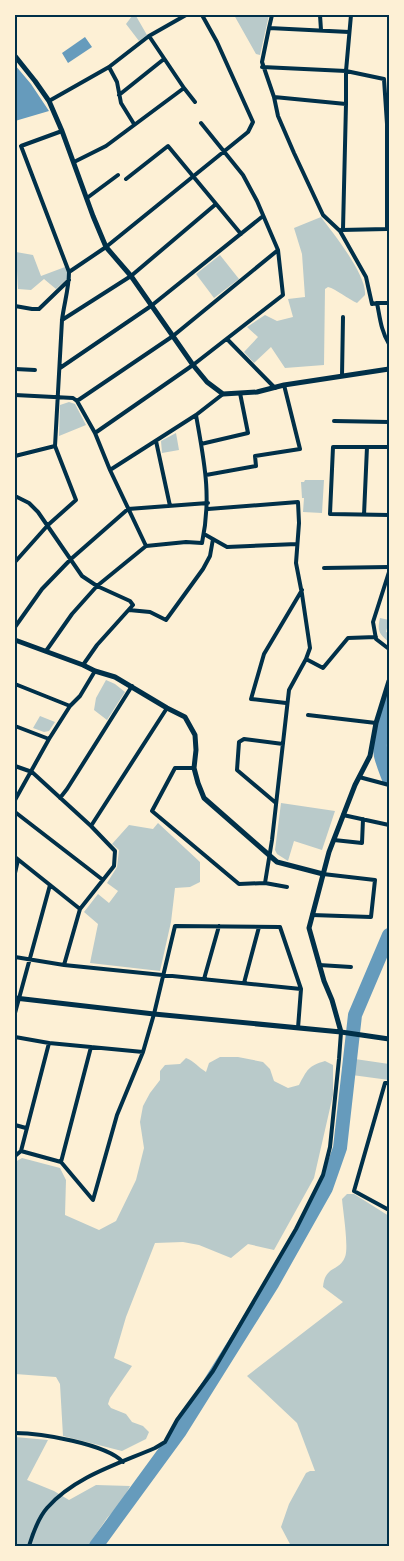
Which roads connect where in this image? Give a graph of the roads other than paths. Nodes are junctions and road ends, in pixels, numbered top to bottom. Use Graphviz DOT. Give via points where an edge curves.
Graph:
graph roads {
  1 [pos="186,15"];
  2 [pos="202,15"];
  3 [pos="272,15"];
  4 [pos="320,15"];
  5 [pos="351,15"];
  6 [pos="269,28"];
  7 [pos="321,30"];
  8 [pos="349,32"];
  9 [pos="149,36"];
  10 [pos="15,56"];
  11 [pos="164,59"];
  12 [pos="109,67"];
  13 [pos="262,67"];
  14 [pos="346,71"];
  15 [pos="184,88"];
  16 [pos="120,95"];
  17 [pos="274,97"];
  18 [pos="49,101"];
  19 [pos="195,102"];
  20 [pos="346,104"];
  21 [pos="202,123"];
  22 [pos="134,124"];
  23 [pos="388,124"];
  24 [pos="62,131"];
  25 [pos="21,146"];
  26 [pos="15,148"];
  27 [pos="225,151"];
  28 [pos="74,162"];
  29 [pos="118,175"];
  30 [pos="193,177"];
  31 [pos="126,178"];
  32 [pos="87,198"];
  33 [pos="216,204"];
  34 [pos="263,216"];
  35 [pos="342,230"];
  36 [pos="240,234"];
  37 [pos="106,247"];
  38 [pos="278,250"];
  39 [pos="69,272"];
  40 [pos="131,276"];
  41 [pos="69,280"];
  42 [pos="389,303"];
  43 [pos="378,304"];
  44 [pos="15,306"];
  45 [pos="151,306"];
  46 [pos="343,317"];
  47 [pos="62,320"];
  48 [pos="173,336"];
  49 [pos="227,339"];
  50 [pos="389,344"];
  51 [pos="193,365"];
  52 [pos="60,368"];
  53 [pos="15,369"];
  54 [pos="389,369"];
  55 [pos="35,370"];
  56 [pos="342,376"];
  57 [pos="284,386"];
  58 [pos="275,388"];
  59 [pos="240,393"];
  60 [pos="223,394"];
  61 [pos="15,395"];
  62 [pos="57,397"];
  63 [pos="77,401"];
  64 [pos="196,415"];
  65 [pos="334,421"];
  66 [pos="389,422"];
  67 [pos="95,433"];
  68 [pos="156,440"];
  69 [pos="201,444"];
  70 [pos="55,446"];
  71 [pos="367,447"];
  72 [pos="389,447"];
  73 [pos="15,456"];
  74 [pos="110,470"];
  75 [pos="206,475"];
  76 [pos="16,498"];
  77 [pos="208,503"];
  78 [pos="170,506"];
  79 [pos="128,509"];
  80 [pos="208,509"];
  81 [pos="364,515"];
  82 [pos="389,515"];
  83 [pos="48,525"];
  84 [pos="204,534"];
  85 [pos="213,539"];
  86 [pos="297,544"];
  87 [pos="146,546"];
  88 [pos="71,559"];
  89 [pos="15,562"];
  90 [pos="389,567"];
  91 [pos="324,568"];
  92 [pos="389,572"];
  93 [pos="97,586"];
  94 [pos="302,590"];
  95 [pos="129,610"];
  96 [pos="15,627"];
  97 [pos="376,637"];
  98 [pos="15,640"];
  99 [pos="389,649"];
  100 [pos="46,651"];
  101 [pos="306,659"];
  102 [pos="84,665"];
  103 [pos="95,671"];
  104 [pos="389,681"];
  105 [pos="15,684"];
  106 [pos="132,686"];
  107 [pos="286,703"];
  108 [pos="70,706"];
  109 [pos="166,708"];
  110 [pos="308,715"];
  111 [pos="376,723"];
  112 [pos="15,726"];
  113 [pos="49,739"];
  114 [pos="282,744"];
  115 [pos="15,766"];
  116 [pos="194,768"];
  117 [pos="32,772"];
  118 [pos="358,777"];
  119 [pos="387,784"];
  120 [pos="15,790"];
  121 [pos="20,792"];
  122 [pos="60,798"];
  123 [pos="15,800"];
  124 [pos="276,803"];
  125 [pos="15,812"];
  126 [pos="343,815"];
  127 [pos="363,820"];
  128 [pos="388,825"];
  129 [pos="91,826"];
  130 [pos="334,840"];
  131 [pos="270,855"];
  132 [pos="17,858"];
  133 [pos="15,873"];
  134 [pos="324,874"];
  135 [pos="103,880"];
  136 [pos="266,884"];
  137 [pos="50,885"];
  138 [pos="288,887"];
  139 [pos="80,909"];
  140 [pos="312,915"];
  141 [pos="219,926"];
  142 [pos="259,927"];
  143 [pos="15,957"];
  144 [pos="29,960"];
  145 [pos="64,965"];
  146 [pos="319,965"];
  147 [pos="351,967"];
  148 [pos="163,975"];
  149 [pos="204,979"];
  150 [pos="244,983"];
  151 [pos="301,989"];
  152 [pos="17,999"];
  153 [pos="15,1012"];
  154 [pos="154,1014"];
  155 [pos="298,1028"];
  156 [pos="340,1032"];
  157 [pos="15,1037"];
  158 [pos="389,1039"];
  159 [pos="49,1044"];
  160 [pos="91,1047"];
  161 [pos="143,1052"];
  162 [pos="389,1083"];
  163 [pos="15,1125"];
  164 [pos="26,1128"];
  165 [pos="21,1151"];
  166 [pos="15,1156"];
  167 [pos="61,1162"];
  168 [pos="389,1209"];
  169 [pos="15,1433"];
  170 [pos="123,1462"];
  171 [pos="29,1546"];
  1 -- 9 [label="street"];
  2 -- 27 [label="street" via="252,122 248,132"];
  3 -- 6 [label="street"];
  4 -- 7 [label="street"];
  5 -- 8 [label="street"];
  6 -- 7 [label="street"];
  6 -- 13 [label="street"];
  7 -- 8 [label="street"];
  8 -- 14 [label="street"];
  9 -- 11 [label="street"];
  9 -- 12 [label="street"];
  10 -- 18 [label="street"];
  11 -- 15 [label="street"];
  11 -- 16 [label="street"];
  12 -- 16 [label="street" via="118,82"];
  12 -- 18 [label="street"];
  13 -- 14 [label="street"];
  13 -- 17 [label="street"];
  14 -- 20 [label="street"];
  14 -- 23 [label="street" via="384,80"];
  15 -- 19 [label="street"];
  15 -- 22 [label="street"];
  16 -- 22 [label="street" via="121,103"];
  17 -- 20 [label="street"];
  17 -- 35 [label="street" via="285,133 324,215"];
  18 -- 24 [label="street"];
  20 -- 35 [label="street"];
  21 -- 27 [label="street"];
  22 -- 28 [label="street" via="106,146"];
  23 -- 35 [label="street" via="387,229"];
  24 -- 25 [label="street"];
  24 -- 28 [label="street"];
  25 -- 26 [label="street"];
  25 -- 39 [label="street"];
  27 -- 30 [label="street"];
  27 -- 34 [label="street" via="243,175"];
  28 -- 32 [label="street"];
  29 -- 32 [label="street"];
  30 -- 31 [label="street" via="168,146"];
  30 -- 33 [label="street"];
  30 -- 37 [label="street"];
  32 -- 37 [label="street"];
  33 -- 36 [label="street"];
  33 -- 40 [label="street"];
  34 -- 36 [label="street"];
  34 -- 38 [label="street"];
  35 -- 43 [label="street" via="366,277 372,304"];
  36 -- 45 [label="street"];
  37 -- 39 [label="street"];
  37 -- 40 [label="street"];
  38 -- 48 [label="street"];
  38 -- 49 [label="street" via="283,294"];
  39 -- 41 [label="street"];
  40 -- 45 [label="street"];
  40 -- 47 [label="street"];
  41 -- 44 [label="street" via="39,309"];
  41 -- 47 [label="street"];
  42 -- 43 [label="street"];
  43 -- 50 [label="street" via="384,336"];
  45 -- 48 [label="street"];
  45 -- 52 [label="street"];
  46 -- 56 [label="street"];
  47 -- 52 [label="street"];
  48 -- 51 [label="street"];
  48 -- 63 [label="street"];
  49 -- 51 [label="street"];
  49 -- 58 [label="street"];
  51 -- 60 [label="street"];
  51 -- 67 [label="street"];
  52 -- 62 [label="street"];
  53 -- 55 [label="street"];
  54 -- 56 [label="street"];
  56 -- 57 [label="street"];
  57 -- 58 [label="street"];
  57 -- 75 [label="street" via="300,449 254,456 256,466"];
  58 -- 59 [label="street"];
  59 -- 60 [label="street"];
  59 -- 69 [label="street" via="248,434"];
  60 -- 64 [label="street"];
  61 -- 62 [label="street"];
  62 -- 63 [label="street"];
  62 -- 70 [label="street"];
  63 -- 67 [label="street"];
  64 -- 68 [label="street"];
  64 -- 69 [label="street"];
  65 -- 66 [label="street"];
  67 -- 74 [label="street"];
  68 -- 74 [label="street"];
  68 -- 78 [label="street"];
  69 -- 75 [label="street"];
  70 -- 73 [label="street"];
  70 -- 83 [label="street" via="76,500"];
  71 -- 72 [label="street"];
  71 -- 81 [label="street"];
  71 -- 81 [label="street" via="332,447 330,514"];
  74 -- 79 [label="street"];
  75 -- 77 [label="street"];
  76 -- 83 [label="street" via="29,503"];
  77 -- 78 [label="street"];
  77 -- 80 [label="street"];
  78 -- 79 [label="street"];
  79 -- 87 [label="street"];
  79 -- 88 [label="street"];
  80 -- 84 [label="street"];
  80 -- 86 [label="street" via="298,502"];
  81 -- 82 [label="street"];
  83 -- 88 [label="street"];
  83 -- 89 [label="street"];
  84 -- 85 [label="street"];
  84 -- 87 [label="street" via="202,543"];
  85 -- 86 [label="street" via="227,547"];
  85 -- 95 [label="street" via="210,556 203,569 166,620 150,612"];
  86 -- 94 [label="street" via="296,563"];
  87 -- 93 [label="street"];
  88 -- 93 [label="street" via="82,576"];
  88 -- 96 [label="street" via="42,589"];
  90 -- 91 [label="street"];
  92 -- 97 [label="street" via="374,622"];
  93 -- 95 [label="street" via="130,601 134,605"];
  93 -- 100 [label="street"];
  94 -- 101 [label="street" via="310,648"];
  94 -- 107 [label="street" via="264,654 250,698"];
  95 -- 102 [label="street" via="97,645"];
  97 -- 99 [label="street"];
  97 -- 101 [label="street" via="348,638 323,668"];
  98 -- 100 [label="street"];
  100 -- 102 [label="street"];
  101 -- 107 [label="street" via="289,690"];
  102 -- 103 [label="street"];
  103 -- 106 [label="street"];
  103 -- 108 [label="street"];
  104 -- 111 [label="street"];
  105 -- 108 [label="street"];
  106 -- 109 [label="street"];
  106 -- 122 [label="street"];
  107 -- 114 [label="street"];
  108 -- 113 [label="street"];
  109 -- 116 [label="street" via="186,717 195,735"];
  109 -- 129 [label="street"];
  110 -- 111 [label="street"];
  111 -- 118 [label="street" via="370,756"];
  112 -- 113 [label="street"];
  113 -- 117 [label="street"];
  114 -- 124 [label="street"];
  114 -- 124 [label="street" via="244,739 239,742 237,770"];
  115 -- 117 [label="street"];
  116 -- 131 [label="street" via="204,798"];
  116 -- 136 [label="street" via="175,768 152,811 239,884"];
  117 -- 121 [label="street"];
  117 -- 122 [label="street"];
  118 -- 119 [label="street"];
  118 -- 126 [label="street"];
  120 -- 121 [label="street"];
  121 -- 123 [label="street"];
  122 -- 129 [label="street"];
  124 -- 131 [label="street"];
  125 -- 135 [label="street"];
  126 -- 127 [label="street"];
  126 -- 130 [label="street"];
  127 -- 128 [label="street"];
  127 -- 130 [label="street" via="362,844"];
  129 -- 135 [label="street" via="115,851 114,866"];
  130 -- 134 [label="street"];
  131 -- 134 [label="street" via="277,862"];
  131 -- 136 [label="street"];
  132 -- 133 [label="street"];
  132 -- 137 [label="street"];
  134 -- 140 [label="street"];
  134 -- 140 [label="street" via="375,880 371,917"];
  135 -- 139 [label="street"];
  136 -- 138 [label="street"];
  137 -- 139 [label="street"];
  137 -- 144 [label="street"];
  139 -- 145 [label="street"];
  140 -- 146 [label="street" via="309,928"];
  141 -- 142 [label="street"];
  141 -- 148 [label="street" via="175,926"];
  141 -- 149 [label="street"];
  142 -- 150 [label="street"];
  142 -- 151 [label="street" via="280,927"];
  143 -- 144 [label="street"];
  144 -- 145 [label="street"];
  144 -- 152 [label="street"];
  145 -- 148 [label="street"];
  146 -- 147 [label="street"];
  146 -- 156 [label="street"];
  148 -- 149 [label="street"];
  148 -- 154 [label="street"];
  149 -- 150 [label="street"];
  150 -- 151 [label="street"];
  151 -- 155 [label="street"];
  152 -- 153 [label="street"];
  152 -- 154 [label="street"];
  154 -- 155 [label="street"];
  154 -- 161 [label="street"];
  155 -- 156 [label="street"];
  156 -- 158 [label="street"];
  156 -- 170 [label="street" via="330,1147 323,1175 296,1229 212,1371 164,1442"];
  157 -- 159 [label="street"];
  159 -- 160 [label="street"];
  159 -- 164 [label="street"];
  160 -- 161 [label="street"];
  160 -- 167 [label="street"];
  161 -- 167 [label="street" via="117,1115 93,1200"];
  162 -- 168 [label="street" via="385,1082 354,1190"];
  163 -- 164 [label="street"];
  164 -- 165 [label="street"];
  165 -- 166 [label="street"];
  165 -- 167 [label="street"];
  169 -- 170 [label="street" via="34,1433 77,1442 117,1455"];
  170 -- 171 [label="street" via="88,1477 63,1493 46,1509"];
}
